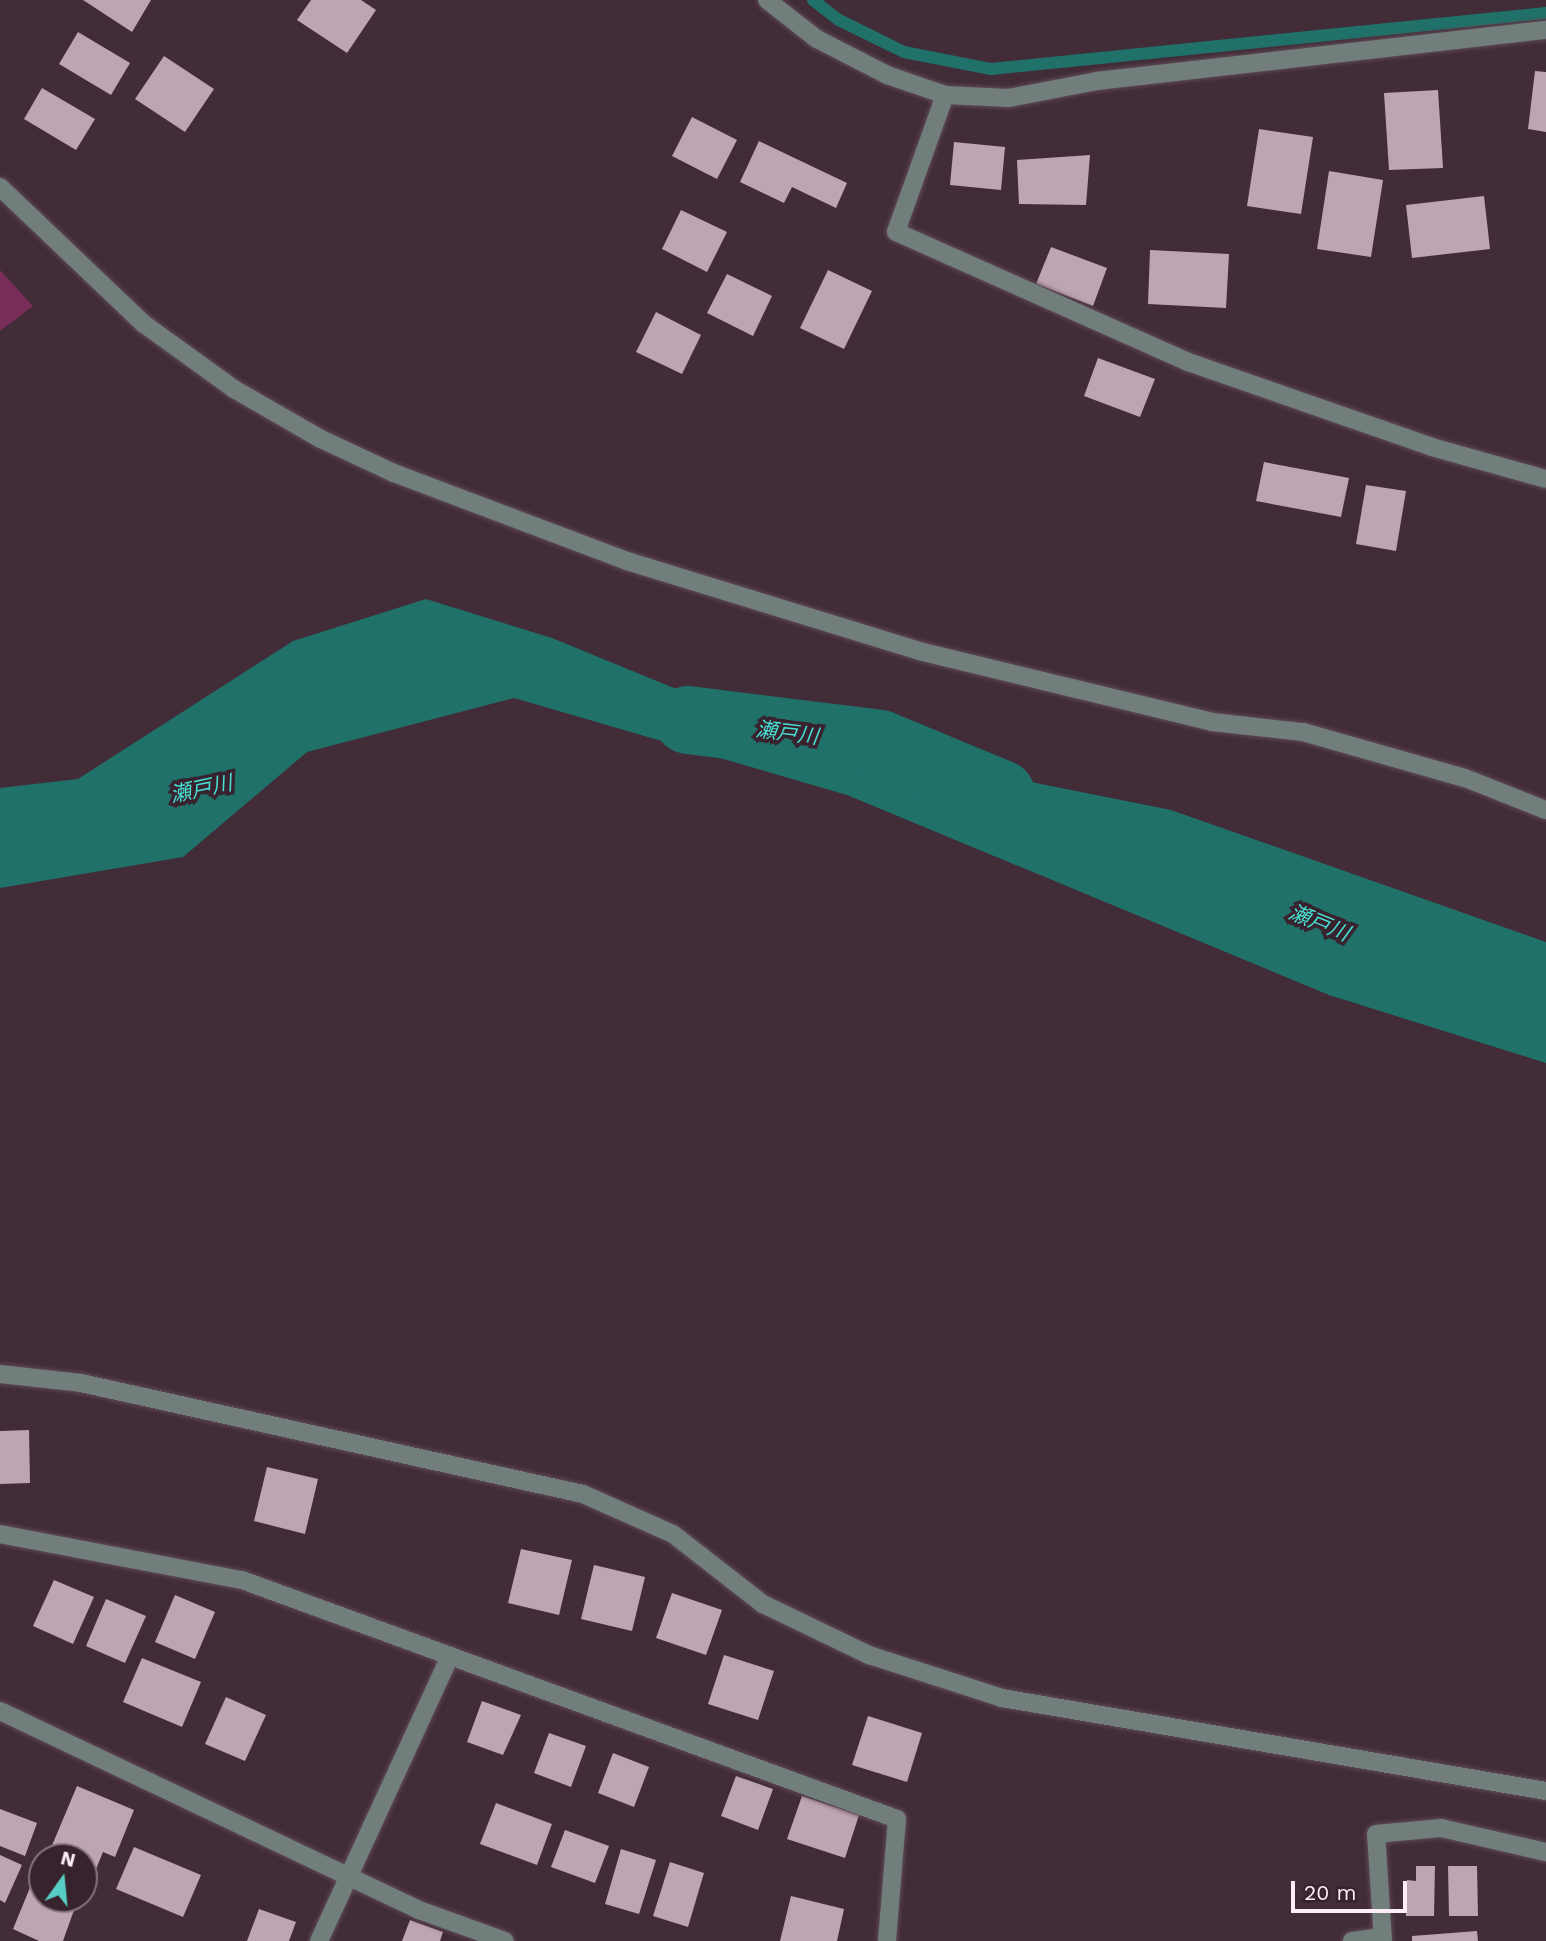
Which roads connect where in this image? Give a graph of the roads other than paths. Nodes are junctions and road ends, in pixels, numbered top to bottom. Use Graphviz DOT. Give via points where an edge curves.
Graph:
graph roads {
  1 [pos="767,0"];
  2 [pos="1546,30"];
  3 [pos="945,95"];
  4 [pos="0,187"];
  5 [pos="1546,479"];
  6 [pos="1546,810"];
  7 [pos="0,1374"];
  8 [pos="0,1534"];
  9 [pos="450,1656"];
  10 [pos="0,1711"];
  11 [pos="1546,1791"];
  12 [pos="1546,1852"];
  13 [pos="348,1876"];
  14 [pos="1382,1939"];
  15 [pos="319,1941"];
  16 [pos="505,1941"];
  17 [pos="887,1941"];
  18 [pos="1352,1941"];
  1 -- 3 [label="street" via="817,39 887,75"];
  2 -- 3 [label="street" via="1097,81 1009,97"];
  3 -- 5 [label="street" via="896,232 1188,362 1432,447"];
  4 -- 6 [label="street" via="155,332 234,389 321,439 394,473 627,561 919,650 1212,722 1303,732 1465,778"];
  7 -- 11 [label="street" via="81,1383 583,1494 673,1534 763,1604 869,1655 1002,1698"];
  8 -- 9 [label="street" via="242,1580"];
  9 -- 13 [label="street"];
  9 -- 17 [label="street" via="897,1819"];
  10 -- 13 [label="street"];
  12 -- 14 [label="street" via="1441,1828 1376,1834"];
  13 -- 15 [label="street"];
  13 -- 16 [label="street" via="419,1910"];
  14 -- 18 [label="street"];
}
